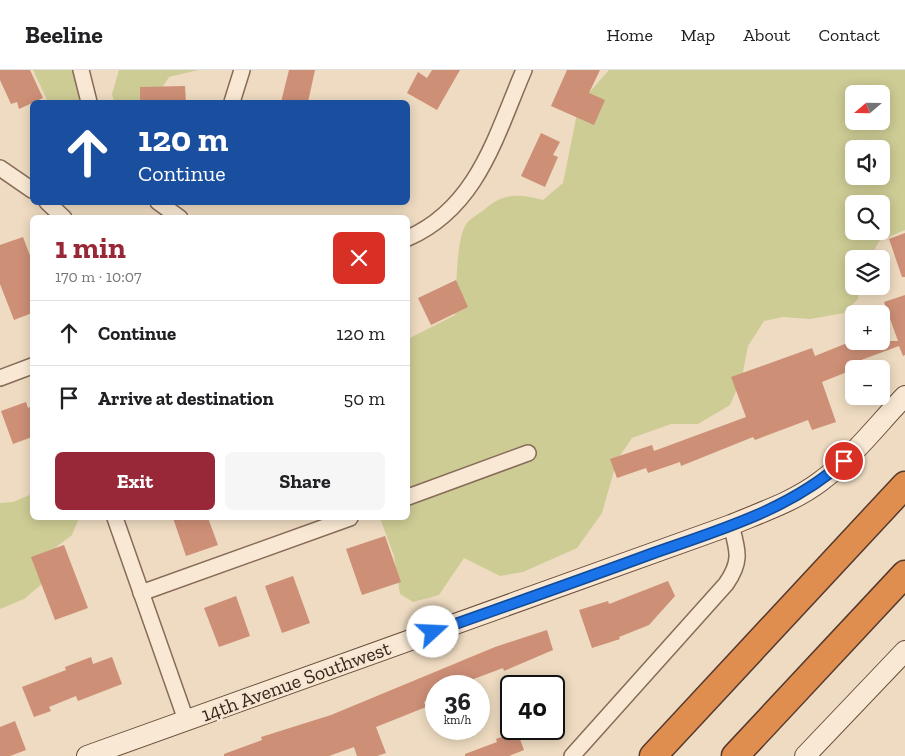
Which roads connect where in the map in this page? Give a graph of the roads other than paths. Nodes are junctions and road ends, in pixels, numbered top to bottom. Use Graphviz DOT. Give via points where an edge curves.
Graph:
graph roads {
  1 [pos="81,70"];
  2 [pos="242,70"];
  3 [pos="524,70"];
  4 [pos="88,100"];
  5 [pos="233,100"];
  6 [pos="0,168"];
  7 [pos="30,189"];
  8 [pos="50,205"];
  9 [pos="164,205"];
  10 [pos="179,213"];
  11 [pos="61,215"];
  12 [pos="410,237"];
  13 [pos="30,367"];
  14 [pos="0,378"];
  15 [pos="905,396"];
  16 [pos="528,453"];
  17 [pos="905,485"];
  18 [pos="410,496"];
  19 [pos="116,520"];
  20 [pos="344,520"];
  21 [pos="732,525"];
  22 [pos="905,574"];
  23 [pos="141,593"];
  24 [pos="905,651"];
  25 [pos="186,720"];
  26 [pos="87,756"];
  27 [pos="572,756"];
  28 [pos="653,756"];
  29 [pos="735,756"];
  30 [pos="805,756"];
  1 -- 4 [label="street"];
  2 -- 5 [label="street"];
  3 -- 12 [label="street" via="482,169 467,191 447,213"];
  6 -- 7 [label="street"];
  8 -- 11 [label="street"];
  9 -- 10 [label="street"];
  13 -- 14 [label="street"];
  15 -- 21 [label="street, 14th Avenue Southwest" via="821,482"];
  16 -- 18 [label="street"];
  17 -- 28 [label="highway"];
  19 -- 23 [label="street"];
  20 -- 23 [label="street"];
  21 -- 25 [label="street, 14th Avenue Southwest"];
  21 -- 27 [label="street" via="738,554 736,569 726,584"];
  22 -- 29 [label="highway"];
  23 -- 25 [label="street"];
  24 -- 30 [label="street"];
  25 -- 26 [label="street, 14th Avenue Southwest"];
}
